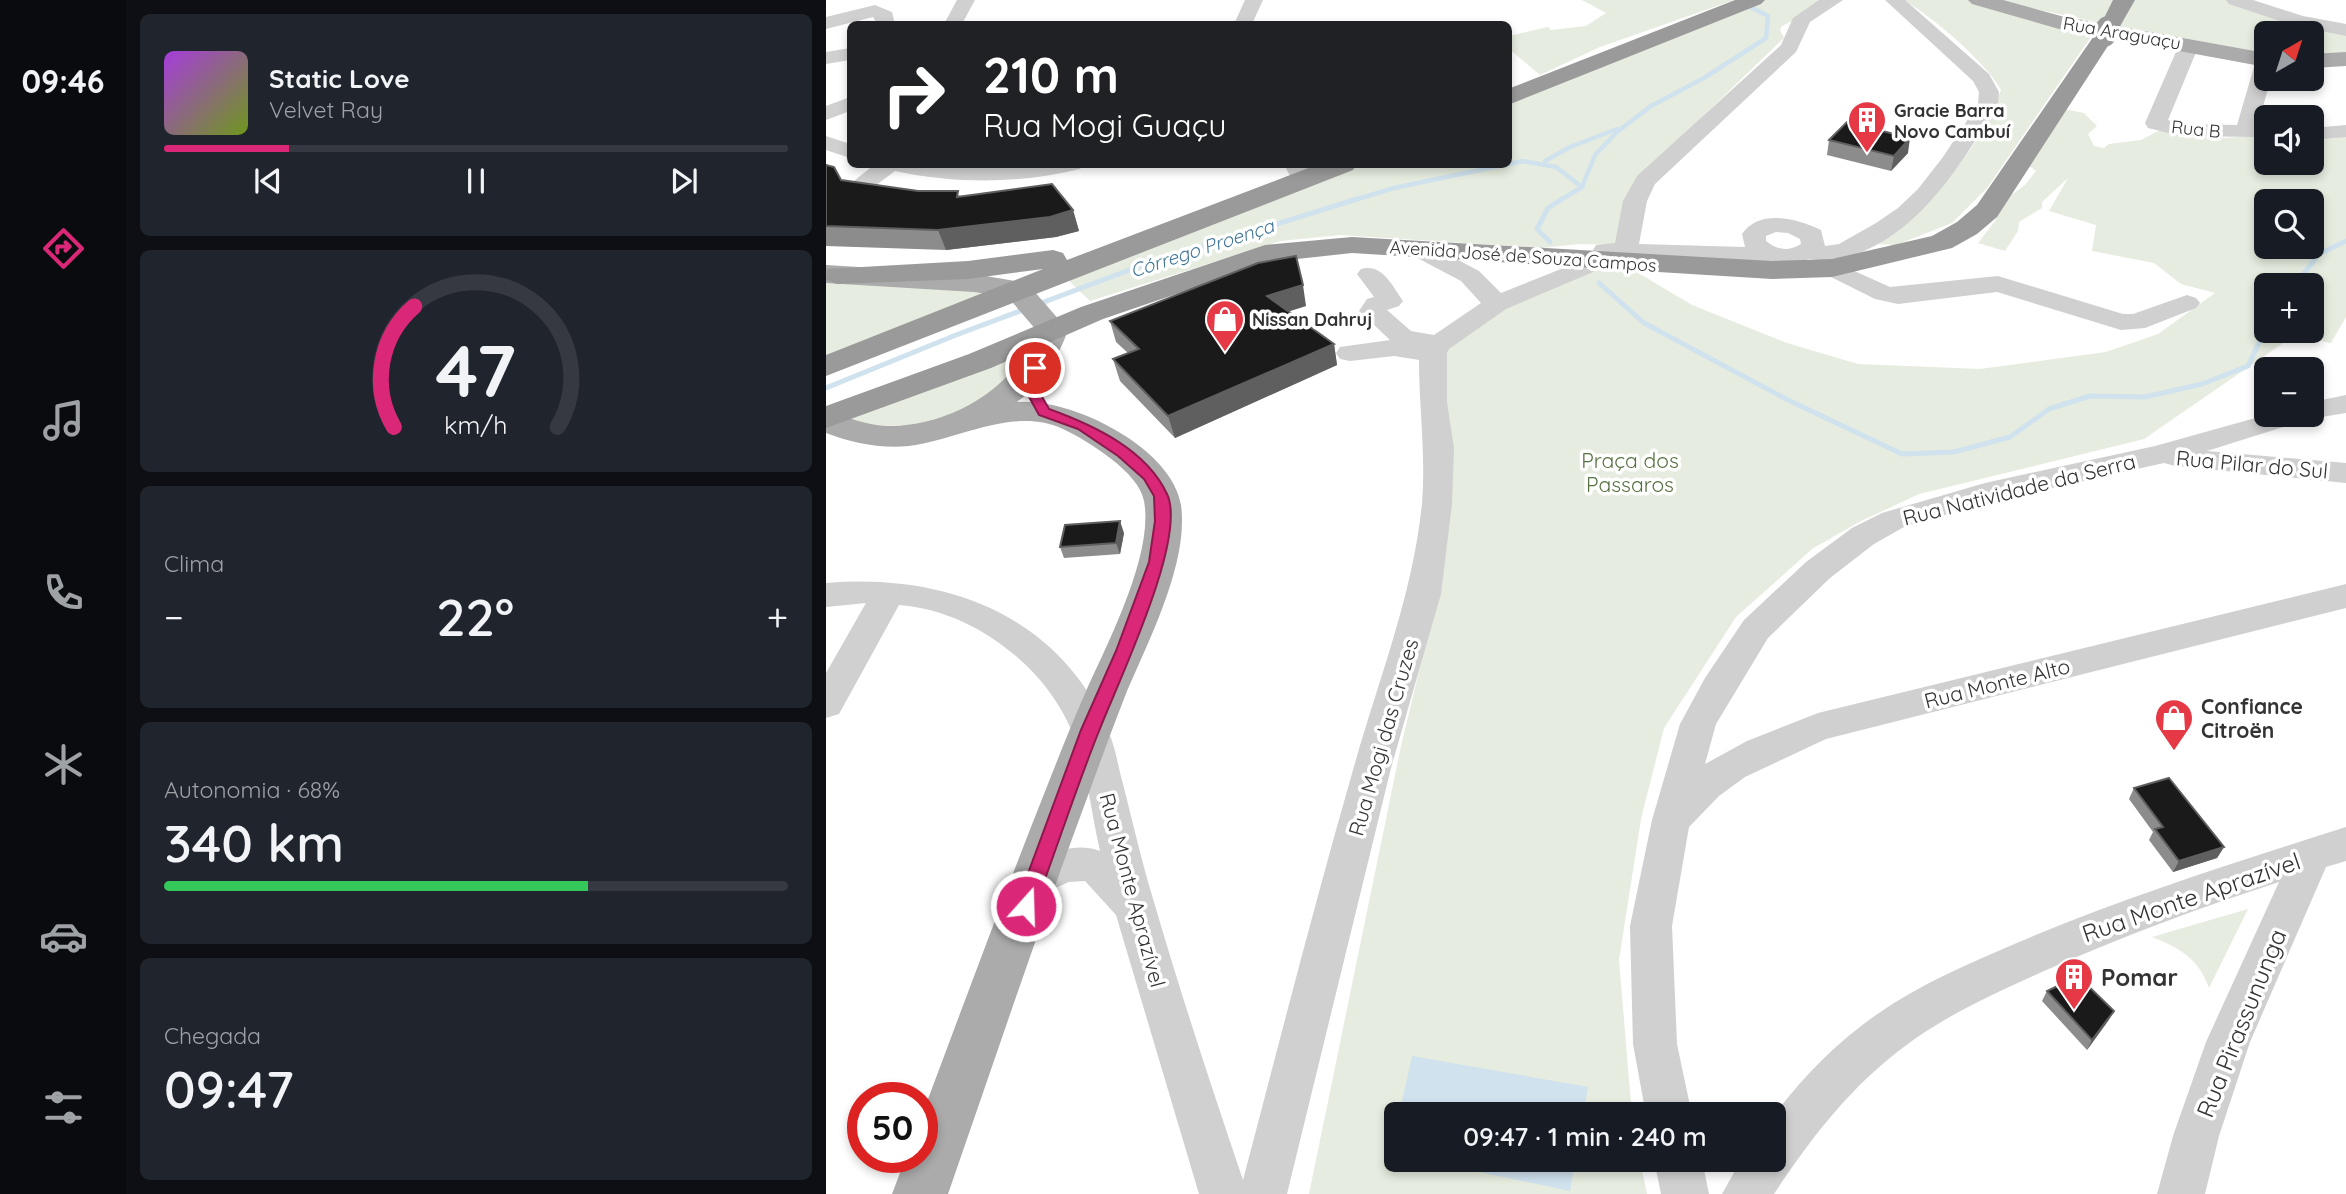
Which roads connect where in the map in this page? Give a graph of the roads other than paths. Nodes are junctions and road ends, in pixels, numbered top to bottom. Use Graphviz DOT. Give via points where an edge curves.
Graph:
graph roads {
  1 [pos="966,0"];
  2 [pos="1254,0"];
  3 [pos="1754,0"];
  4 [pos="1834,0"];
  5 [pos="1894,0"];
  6 [pos="1979,0"];
  7 [pos="2123,0"];
  8 [pos="2235,0"];
  9 [pos="2346,15"];
  10 [pos="886,21"];
  11 [pos="955,21"];
  12 [pos="1244,21"];
  13 [pos="2303,21"];
  14 [pos="2320,21"];
  15 [pos="2324,25"];
  16 [pos="827,28"];
  17 [pos="2346,30"];
  18 [pos="2189,45"];
  19 [pos="847,54"];
  20 [pos="826,58"];
  21 [pos="2254,58"];
  22 [pos="2346,59"];
  23 [pos="2324,60"];
  24 [pos="2257,91"];
  25 [pos="1512,96"];
  26 [pos="847,104"];
  27 [pos="826,114"];
  28 [pos="2346,116"];
  29 [pos="2346,131"];
  30 [pos="826,143"];
  31 [pos="847,150"];
  32 [pos="885,168"];
  33 [pos="911,168"];
  34 [pos="1046,168"];
  35 [pos="1324,168"];
  36 [pos="1299,173"];
  37 [pos="906,199"];
  38 [pos="1161,234"];
  39 [pos="1865,241"];
  40 [pos="1810,243"];
  41 [pos="1417,248"];
  42 [pos="1626,249"];
  43 [pos="1905,250"];
  44 [pos="1769,252"];
  45 [pos="1544,258"];
  46 [pos="1596,262"];
  47 [pos="1832,268"];
  48 [pos="832,274"];
  49 [pos="1370,274"];
  50 [pos="2187,303"];
  51 [pos="1497,304"];
  52 [pos="1034,308"];
  53 [pos="1417,346"];
  54 [pos="1350,353"];
  55 [pos="826,366"];
  56 [pos="1035,368"];
  57 [pos="2346,404"];
  58 [pos="2324,409"];
  59 [pos="1044,412"];
  60 [pos="826,420"];
  61 [pos="955,424"];
  62 [pos="2254,427"];
  63 [pos="2288,427"];
  64 [pos="2221,437"];
  65 [pos="2158,455"];
  66 [pos="2241,464"];
  67 [pos="2341,472"];
  68 [pos="889,593"];
  69 [pos="826,595"];
  70 [pos="2346,596"];
  71 [pos="826,704"];
  72 [pos="1090,730"];
  73 [pos="1671,820"];
  74 [pos="2329,850"];
  75 [pos="1035,880"];
  76 [pos="1136,913"];
  77 [pos="1666,1102"];
  78 [pos="1786,1136"];
  79 [pos="1680,1172"];
  80 [pos="1761,1172"];
  81 [pos="920,1194"];
  82 [pos="1223,1194"];
  83 [pos="1263,1194"];
  84 [pos="1685,1194"];
  85 [pos="1746,1194"];
  86 [pos="2181,1194"];
  1 -- 11 [label="street"];
  2 -- 12 [label="street"];
  3 -- 25 [label="highway"];
  4 -- 42 [label="street" via="1798,23 1789,48 1645,181 1635,201"];
  5 -- 39 [label="street" via="1982,78 1989,92 1988,104 1926,194"];
  6 -- 18 [label="main road, Rua Araguaçu" via="2059,22"];
  7 -- 43 [label="highway, Avenida José de Souza Campos" via="1987,211 1942,242"];
  8 -- 13 [label="street"];
  9 -- 14 [label="street"];
  10 -- 16 [label="street" via="875,11"];
  15 -- 17 [label="street"];
  18 -- 21 [label="main road, Rua Araguaçu"];
  18 -- 24 [label="street, Rua B" via="2157,123 2209,132 2246,132"];
  19 -- 20 [label="street"];
  22 -- 23 [label="main road"];
  26 -- 27 [label="street"];
  28 -- 29 [label="street" via="2320,125"];
  30 -- 31 [label="street"];
  32 -- 37 [label="street" via="856,189 864,195"];
  33 -- 34 [label="street" via="971,174"];
  35 -- 36 [label="highway, Avenida José de Souza Campos"];
  36 -- 38 [label="highway, Avenida José de Souza Campos"];
  38 -- 48 [label="highway" via="1038,262 968,270"];
  38 -- 52 [label="highway, Avenida José de Souza Campos" via="1065,273"];
  39 -- 40 [label="street" via="1844,253 1819,254"];
  39 -- 43 [label="street"];
  40 -- 44 [label="street" via="1791,256"];
  40 -- 44 [label="street" via="1793,226 1764,227 1753,240"];
  41 -- 45 [label="highway, Avenida José de Souza Campos"];
  41 -- 51 [label="street" via="1470,276"];
  41 -- 52 [label="highway, Avenida José de Souza Campos" via="1352,246 1265,254 1092,313"];
  42 -- 44 [label="street" via="1718,255"];
  42 -- 45 [label="street"];
  43 -- 47 [label="highway, Avenida José de Souza Campos"];
  45 -- 46 [label="highway, Avenida José de Souza Campos"];
  46 -- 47 [label="highway, Avenida José de Souza Campos" via="1772,270"];
  46 -- 51 [label="street"];
  47 -- 50 [label="street" via="1884,295 1998,284 2121,322 2136,322"];
  48 -- 52 [label="main road" via="974,283"];
  49 -- 53 [label="street" via="1390,301 1372,311"];
  51 -- 53 [label="street"];
  52 -- 55 [label="highway, Avenida José de Souza Campos"];
  52 -- 56 [label="main road" via="1050,345"];
  52 -- 60 [label="highway, Avenida José de Souza Campos"];
  53 -- 54 [label="street"];
  53 -- 83 [label="street, Rua Mogi das Cruzes" via="1433,402 1439,448 1437,503 1424,594 1372,768"];
  56 -- 59 [label="main road" via="1035,395"];
  56 -- 61 [label="main road" via="1009,393"];
  57 -- 58 [label="street"];
  59 -- 61 [label="main road"];
  59 -- 72 [label="main road" via="1083,426 1123,452 1149,476 1161,496 1163,521 1157,562"];
  60 -- 61 [label="main road" via="887,437 933,432"];
  62 -- 64 [label="street, Rua Natividade da Serra"];
  63 -- 67 [label="street, Rua Natividade da Serra" via="2295,450"];
  64 -- 65 [label="street, Rua Natividade da Serra"];
  64 -- 66 [label="street"];
  65 -- 66 [label="street, Rua Pilar do Sul"];
  65 -- 73 [label="street, Rua Natividade da Serra" via="1984,493 1893,520 1863,536 1818,570 1756,629 1698,724"];
  66 -- 67 [label="street, Rua Pilar do Sul"];
  68 -- 69 [label="street, Rua Monte Aprazível"];
  68 -- 71 [label="street"];
  68 -- 72 [label="street, Rua Monte Aprazível" via="963,608 1006,630 1070,690"];
  70 -- 73 [label="street, Rua Monte Alto" via="1818,727 1740,762 1708,783"];
  72 -- 75 [label="main road"];
  72 -- 76 [label="street, Rua Monte Aprazível"];
  73 -- 77 [label="street" via="1651,926 1655,1044"];
  74 -- 78 [label="street, Rua Monte Aprazível" via="2198,891 2077,936 1949,994 1875,1042"];
  74 -- 86 [label="street, Rua Pirassununga" via="2228,1042"];
  75 -- 76 [label="street" via="1072,864 1091,864 1112,876"];
  75 -- 81 [label="main road"];
  76 -- 82 [label="street, Rua Monte Aprazível"];
  79 -- 84 [label="street"];
  80 -- 85 [label="street"];
}
